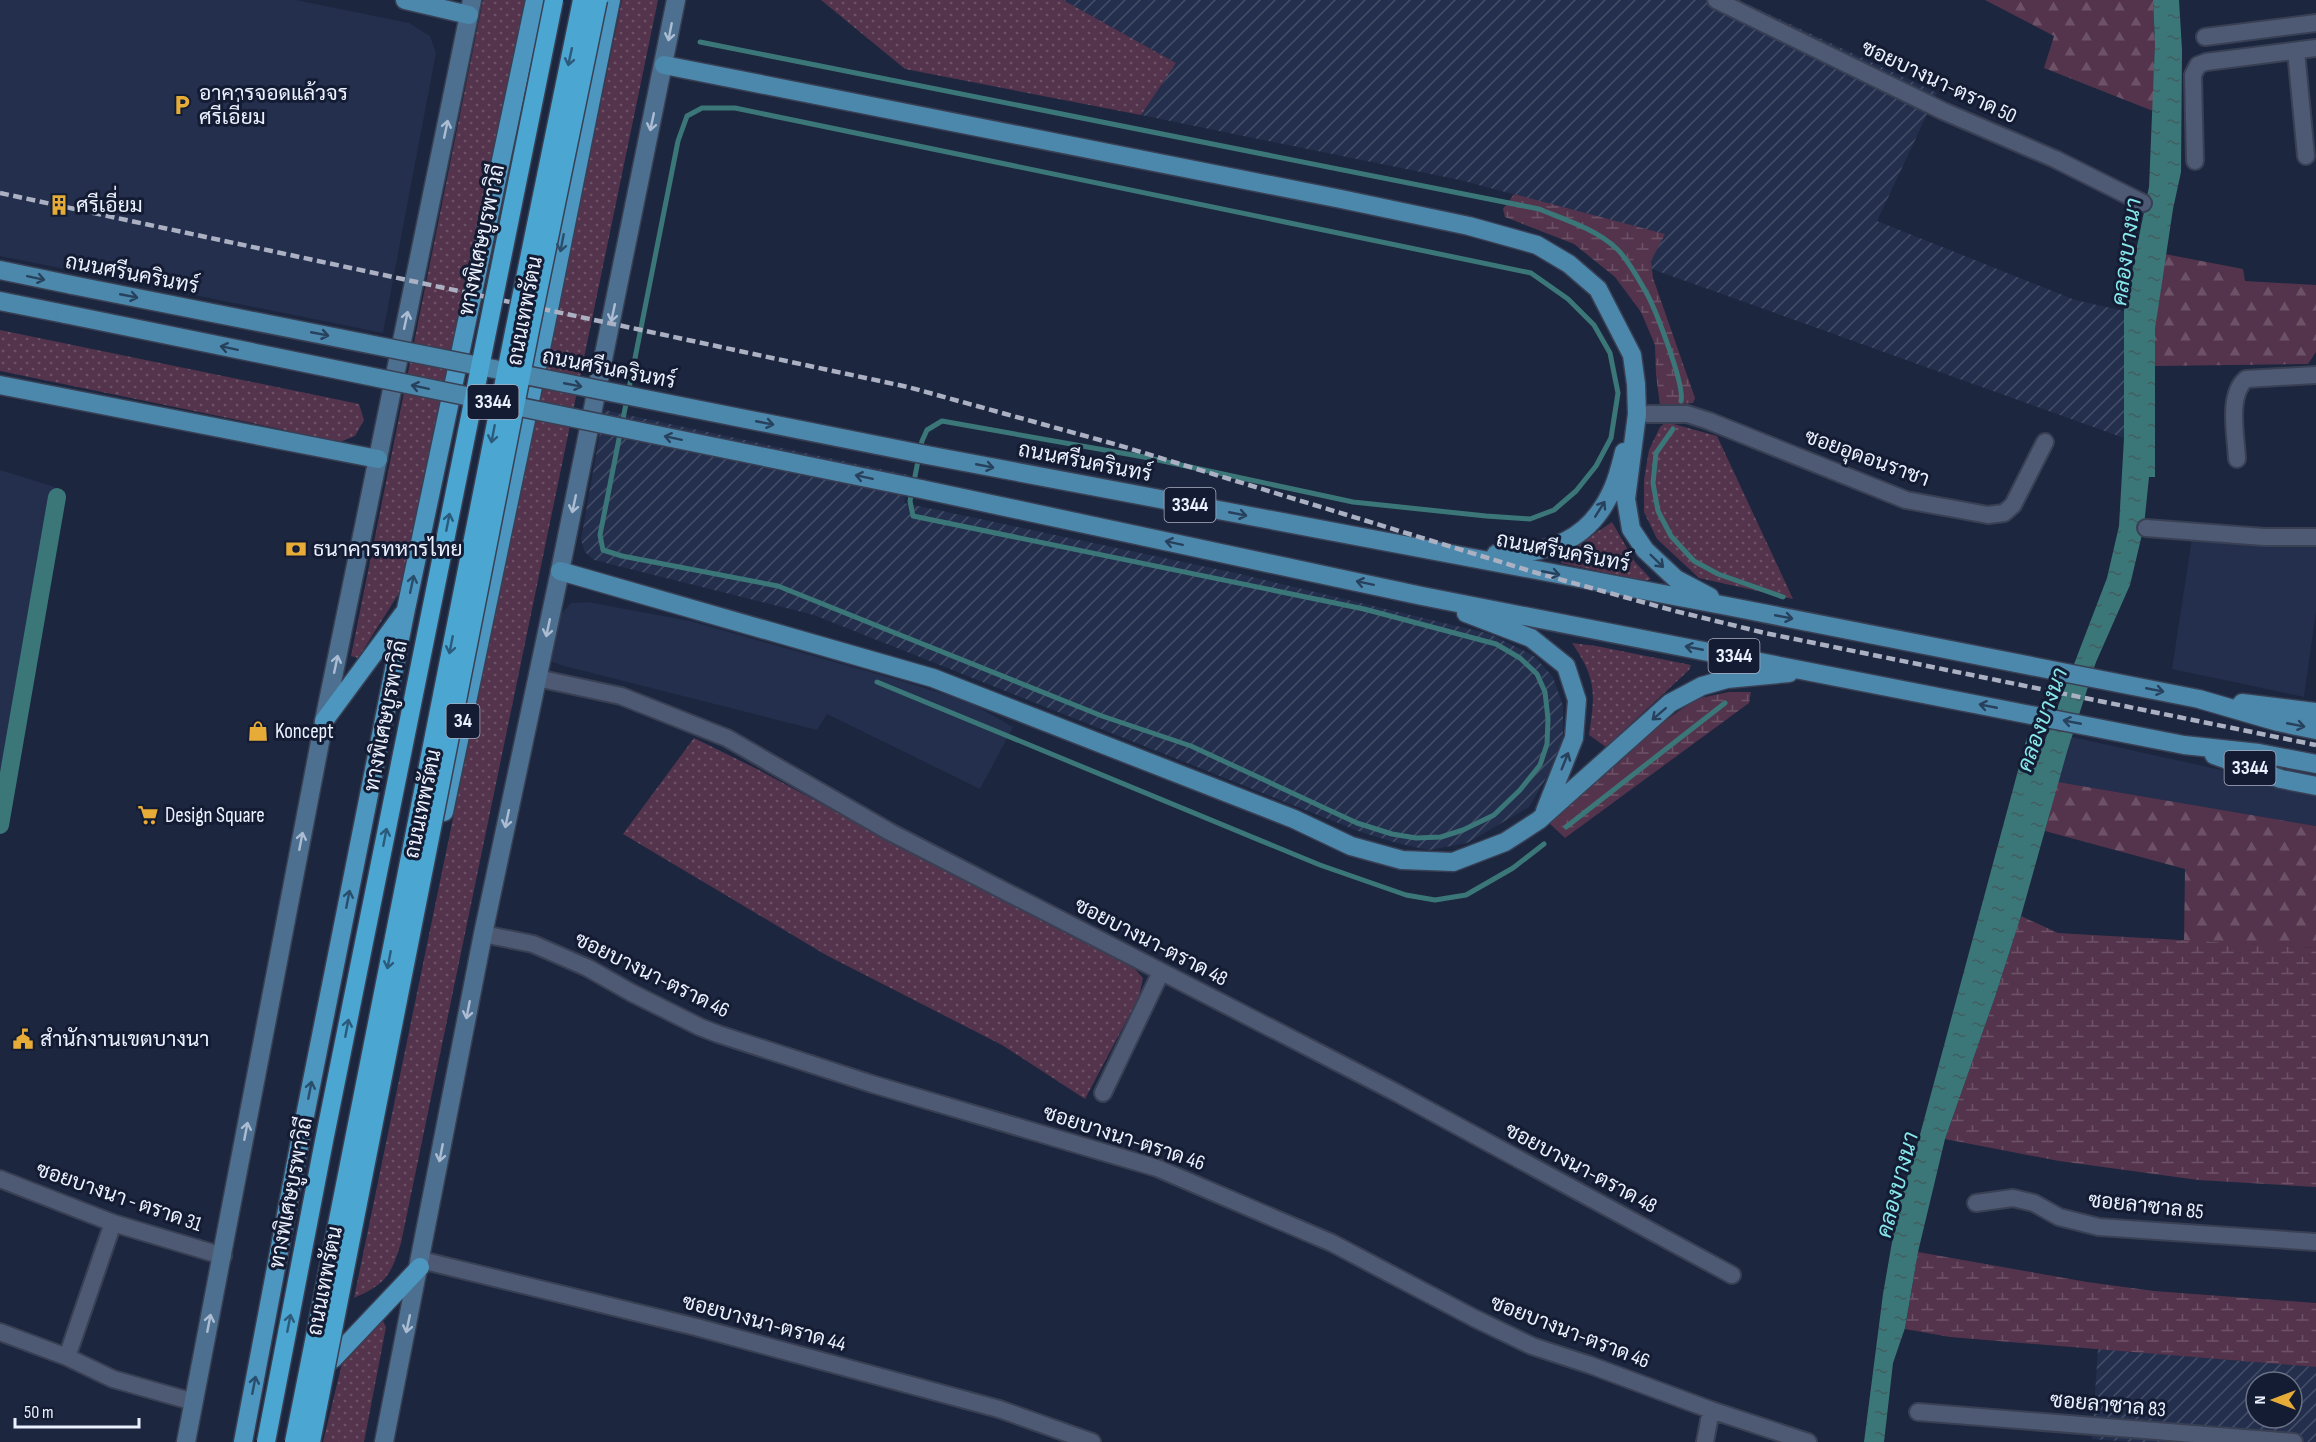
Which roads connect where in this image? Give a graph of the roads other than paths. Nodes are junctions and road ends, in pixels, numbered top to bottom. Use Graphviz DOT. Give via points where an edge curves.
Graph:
graph roads {
  1 [pos="405,0"];
  2 [pos="535,0"];
  3 [pos="554,0"];
  4 [pos="582,0"];
  5 [pos="598,0"];
  6 [pos="611,0"];
  7 [pos="676,0"];
  8 [pos="1716,0"];
  9 [pos="471,8"];
  10 [pos="2316,23"];
  11 [pos="2205,37"];
  12 [pos="2316,48"];
  13 [pos="2296,51"];
  14 [pos="664,64"];
  15 [pos="2306,156"];
  16 [pos="2195,161"];
  17 [pos="2143,203"];
  18 [pos="0,270"];
  19 [pos="0,301"];
  20 [pos="2316,375"];
  21 [pos="0,385"];
  22 [pos="1636,421"];
  23 [pos="2045,442"];
  24 [pos="378,459"];
  25 [pos="2237,459"];
  26 [pos="2146,528"];
  27 [pos="2316,537"];
  28 [pos="1452,554"];
  29 [pos="560,571"];
  30 [pos="1422,596"];
  31 [pos="1726,606"];
  32 [pos="406,609"];
  33 [pos="1813,671"];
  34 [pos="537,678"];
  35 [pos="2199,699"];
  36 [pos="2316,712"];
  37 [pos="324,721"];
  38 [pos="2316,730"];
  39 [pos="2184,745"];
  40 [pos="2316,764"];
  41 [pos="2316,786"];
  42 [pos="1543,815"];
  43 [pos="483,934"];
  44 [pos="1161,972"];
  45 [pos="1103,1094"];
  46 [pos="0,1179"];
  47 [pos="1976,1203"];
  48 [pos="113,1223"];
  49 [pos="2316,1242"];
  50 [pos="223,1256"];
  51 [pos="420,1263"];
  52 [pos="1732,1275"];
  53 [pos="0,1332"];
  54 [pos="67,1357"];
  55 [pos="333,1359"];
  56 [pos="194,1402"];
  57 [pos="1711,1410"];
  58 [pos="1918,1412"];
  59 [pos="186,1442"];
  60 [pos="243,1442"];
  61 [pos="266,1442"];
  62 [pos="294,1442"];
  63 [pos="311,1442"];
  64 [pos="316,1442"];
  65 [pos="384,1442"];
  66 [pos="1092,1442"];
  67 [pos="1705,1442"];
  68 [pos="1808,1442"];
  69 [pos="2294,1442"];
  1 -- 9 [label="main road"];
  32 -- 2 [label="highway, one-way"];
  61 -- 3 [label="highway, ทางพิเศษบูรพาวิถี, one-way, bridge"];
  4 -- 62 [label="highway, one-way, bridge"];
  5 -- 63 [label="highway, bridge"];
  6 -- 55 [label="highway, ถนนเทพรัตน / 34, one-way"];
  7 -- 14 [label="main road, one-way"];
  8 -- 17 [label="street, ซอยบางนา-ตราด 50"];
  24 -- 9 [label="main road, one-way"];
  10 -- 11 [label="street"];
  12 -- 13 [label="street"];
  13 -- 15 [label="street"];
  13 -- 16 [label="street" via="2198,65 2193,75"];
  14 -- 22 [label="main road" via="1341,199 1538,245 1569,264 1598,289 1632,355"];
  14 -- 29 [label="main road, one-way"];
  18 -- 28 [label="main road, ถนนศรีนครินทร์ / 3344, one-way, bridge" via="927,455"];
  30 -- 19 [label="main road, 3344, one-way, bridge" via="921,489"];
  20 -- 25 [label="street" via="2246,379 2239,385 2234,396"];
  21 -- 24 [label="main road"];
  22 -- 23 [label="street, ซอยอุดอนราชา" via="1687,414 1906,500 1988,515 2004,513 2013,505"];
  28 -- 22 [label="main road, one-way" via="1520,554 1575,538 1594,519 1613,489"];
  22 -- 31 [label="main road, one-way" via="1626,499 1631,529 1645,550 1676,579"];
  37 -- 24 [label="main road, one-way"];
  26 -- 27 [label="street"];
  28 -- 31 [label="main road, ถนนศรีนครินทร์ / 3344, one-way"];
  29 -- 34 [label="main road, one-way"];
  29 -- 42 [label="main road" via="933,678 1294,819 1351,846 1402,860 1453,862 1505,842"];
  33 -- 30 [label="main road, 3344, one-way"];
  42 -- 30 [label="main road, one-way" via="1574,738 1577,700 1566,666 1531,638"];
  31 -- 35 [label="main road, ถนนศรีนครินทร์ / 3344, one-way"];
  32 -- 37 [label="highway"];
  60 -- 32 [label="highway, one-way"];
  39 -- 33 [label="main road, 3344, one-way"];
  33 -- 42 [label="main road, one-way" via="1727,679 1702,686 1670,703"];
  34 -- 43 [label="main road, one-way"];
  34 -- 44 [label="street, ซอยบางนา-ตราด 48" via="621,696 727,738 890,832"];
  35 -- 36 [label="main road, ถนนศรีนครินทร์ / 3344"];
  35 -- 38 [label="main road, ถนนศรีนครินทร์ / 3344, one-way"];
  50 -- 37 [label="main road, one-way"];
  39 -- 40 [label="main road, 3344"];
  39 -- 41 [label="main road, 3344" via="2281,779"];
  43 -- 51 [label="main road, one-way"];
  43 -- 57 [label="street, ซอยบางนา-ตราด 46" via="533,944 718,1034 1157,1168 1332,1242 1532,1346"];
  44 -- 45 [label="street"];
  44 -- 52 [label="street, ซอยบางนา-ตราด 48"];
  46 -- 48 [label="street, ซอยบางนา - ตราด 31"];
  47 -- 49 [label="street, ซอยลาซาล 85" via="2013,1198 2034,1203 2059,1217 2099,1227"];
  48 -- 50 [label="street, ซอยบางนา - ตราด 31"];
  48 -- 54 [label="street"];
  56 -- 50 [label="main road, one-way"];
  51 -- 55 [label="highway"];
  51 -- 65 [label="main road, one-way"];
  51 -- 66 [label="street, ซอยบางนา-ตราด 44" via="718,1333 999,1409"];
  53 -- 54 [label="street"];
  54 -- 56 [label="street" via="113,1379"];
  55 -- 64 [label="highway, ถนนเทพรัตน / 34"];
  56 -- 59 [label="main road"];
  57 -- 67 [label="street"];
  57 -- 68 [label="street, ซอยบางนา-ตราด 46"];
  58 -- 69 [label="street, ซอยลาซาล 83"];
}
